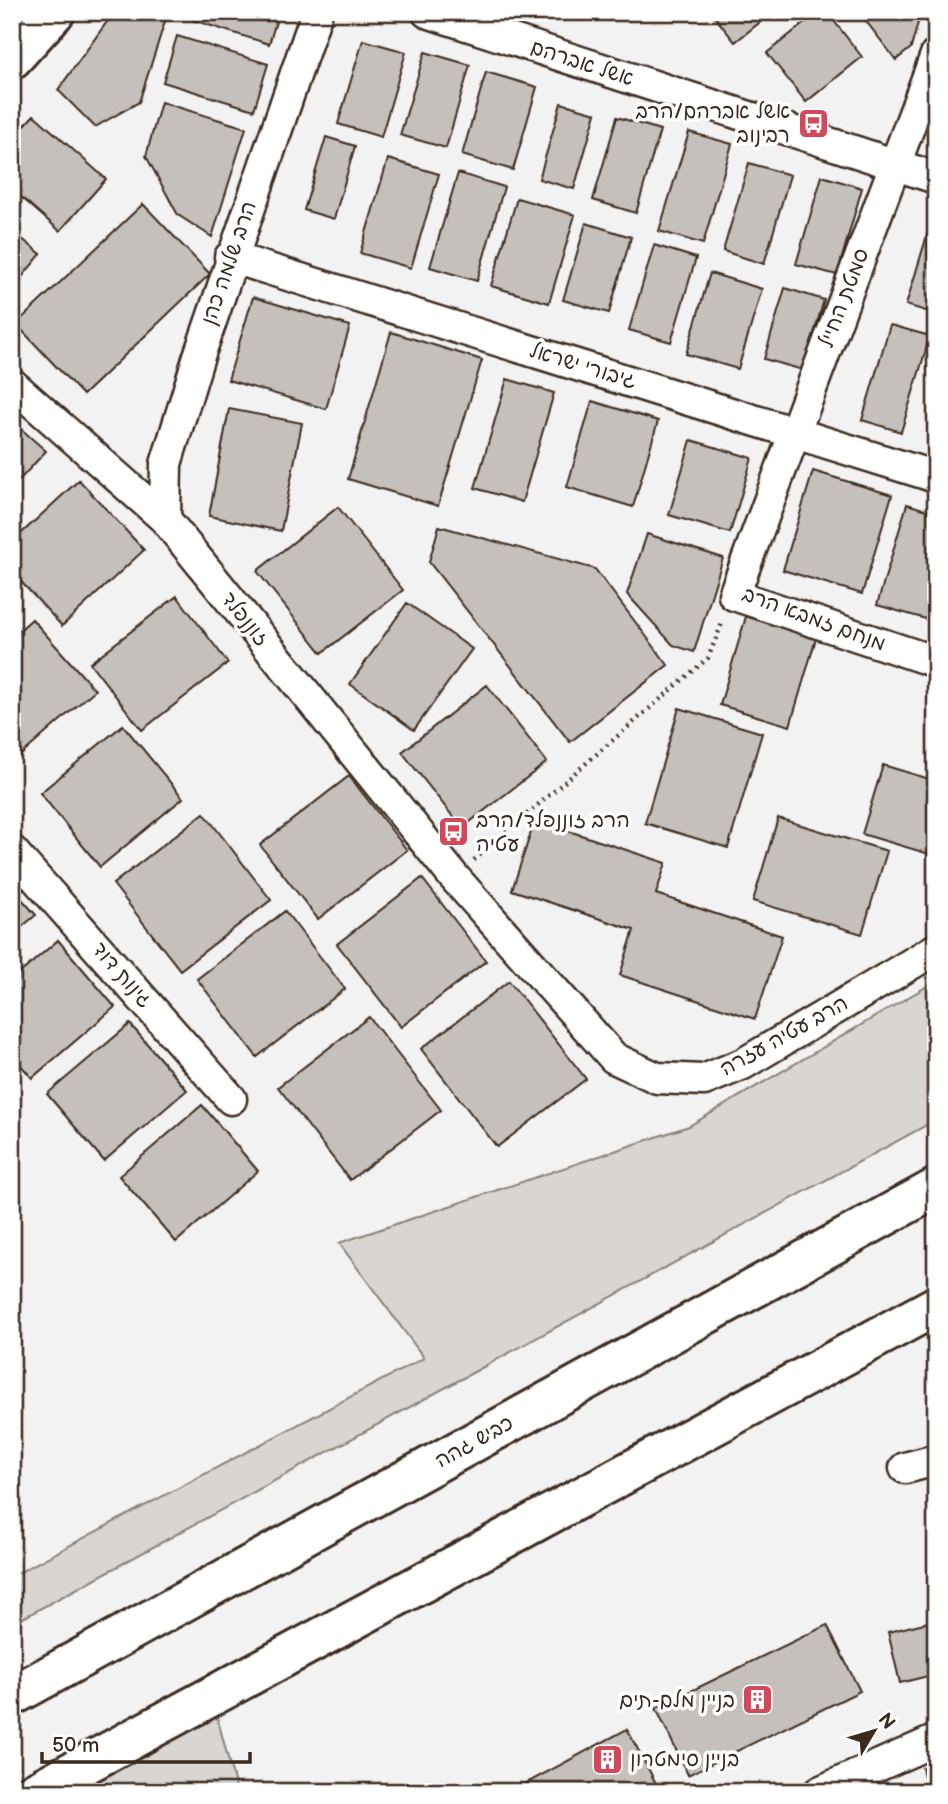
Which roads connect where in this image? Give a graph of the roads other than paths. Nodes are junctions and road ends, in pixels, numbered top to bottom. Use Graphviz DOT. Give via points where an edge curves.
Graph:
graph roads {
  1 [pos="55,12"];
  2 [pos="317,12"];
  3 [pos="427,12"];
  4 [pos="936,55"];
  5 [pos="12,59"];
  6 [pos="896,166"];
  7 [pos="936,178"];
  8 [pos="230,257"];
  9 [pos="12,384"];
  10 [pos="793,430"];
  11 [pos="936,477"];
  12 [pos="165,519"];
  13 [pos="936,662"];
  14 [pos="12,850"];
  15 [pos="454,877"];
  16 [pos="936,949"];
  17 [pos="231,1099"];
  18 [pos="936,1188"];
  19 [pos="936,1306"];
  20 [pos="936,1460"];
  21 [pos="905,1468"];
  22 [pos="12,1696"];
  23 [pos="936,1740"];
  24 [pos="34,1792"];
  25 [pos="819,1792"];
  1 -- 5 [label="main road"];
  2 -- 8 [label="street, הרב שלמה כהן"];
  3 -- 6 [label="street, אשל אברהם"];
  4 -- 6 [label="street, סמטת החייל"];
  6 -- 7 [label="street, אשל אברהם"];
  6 -- 10 [label="street, סמטת החייל"];
  8 -- 10 [label="street, גיבורי ישראל"];
  8 -- 12 [label="street, הרב שלמה כהן" via="166,464"];
  9 -- 12 [label="street, זוננפלד"];
  10 -- 11 [label="street, גיבורי ישראל"];
  10 -- 13 [label="street, מנחם זמבא הרב" via="734,594"];
  12 -- 15 [label="street, זוננפלד"];
  14 -- 17 [label="street, גינות דוד"];
  15 -- 16 [label="street, הרב עטיה עזרה" via="614,1058 657,1078 704,1080 743,1064"];
  18 -- 22 [label="main road, כביש גהה"];
  19 -- 24 [label="main road"];
  20 -- 21 [label="street"];
  23 -- 25 [label="street"];
}
